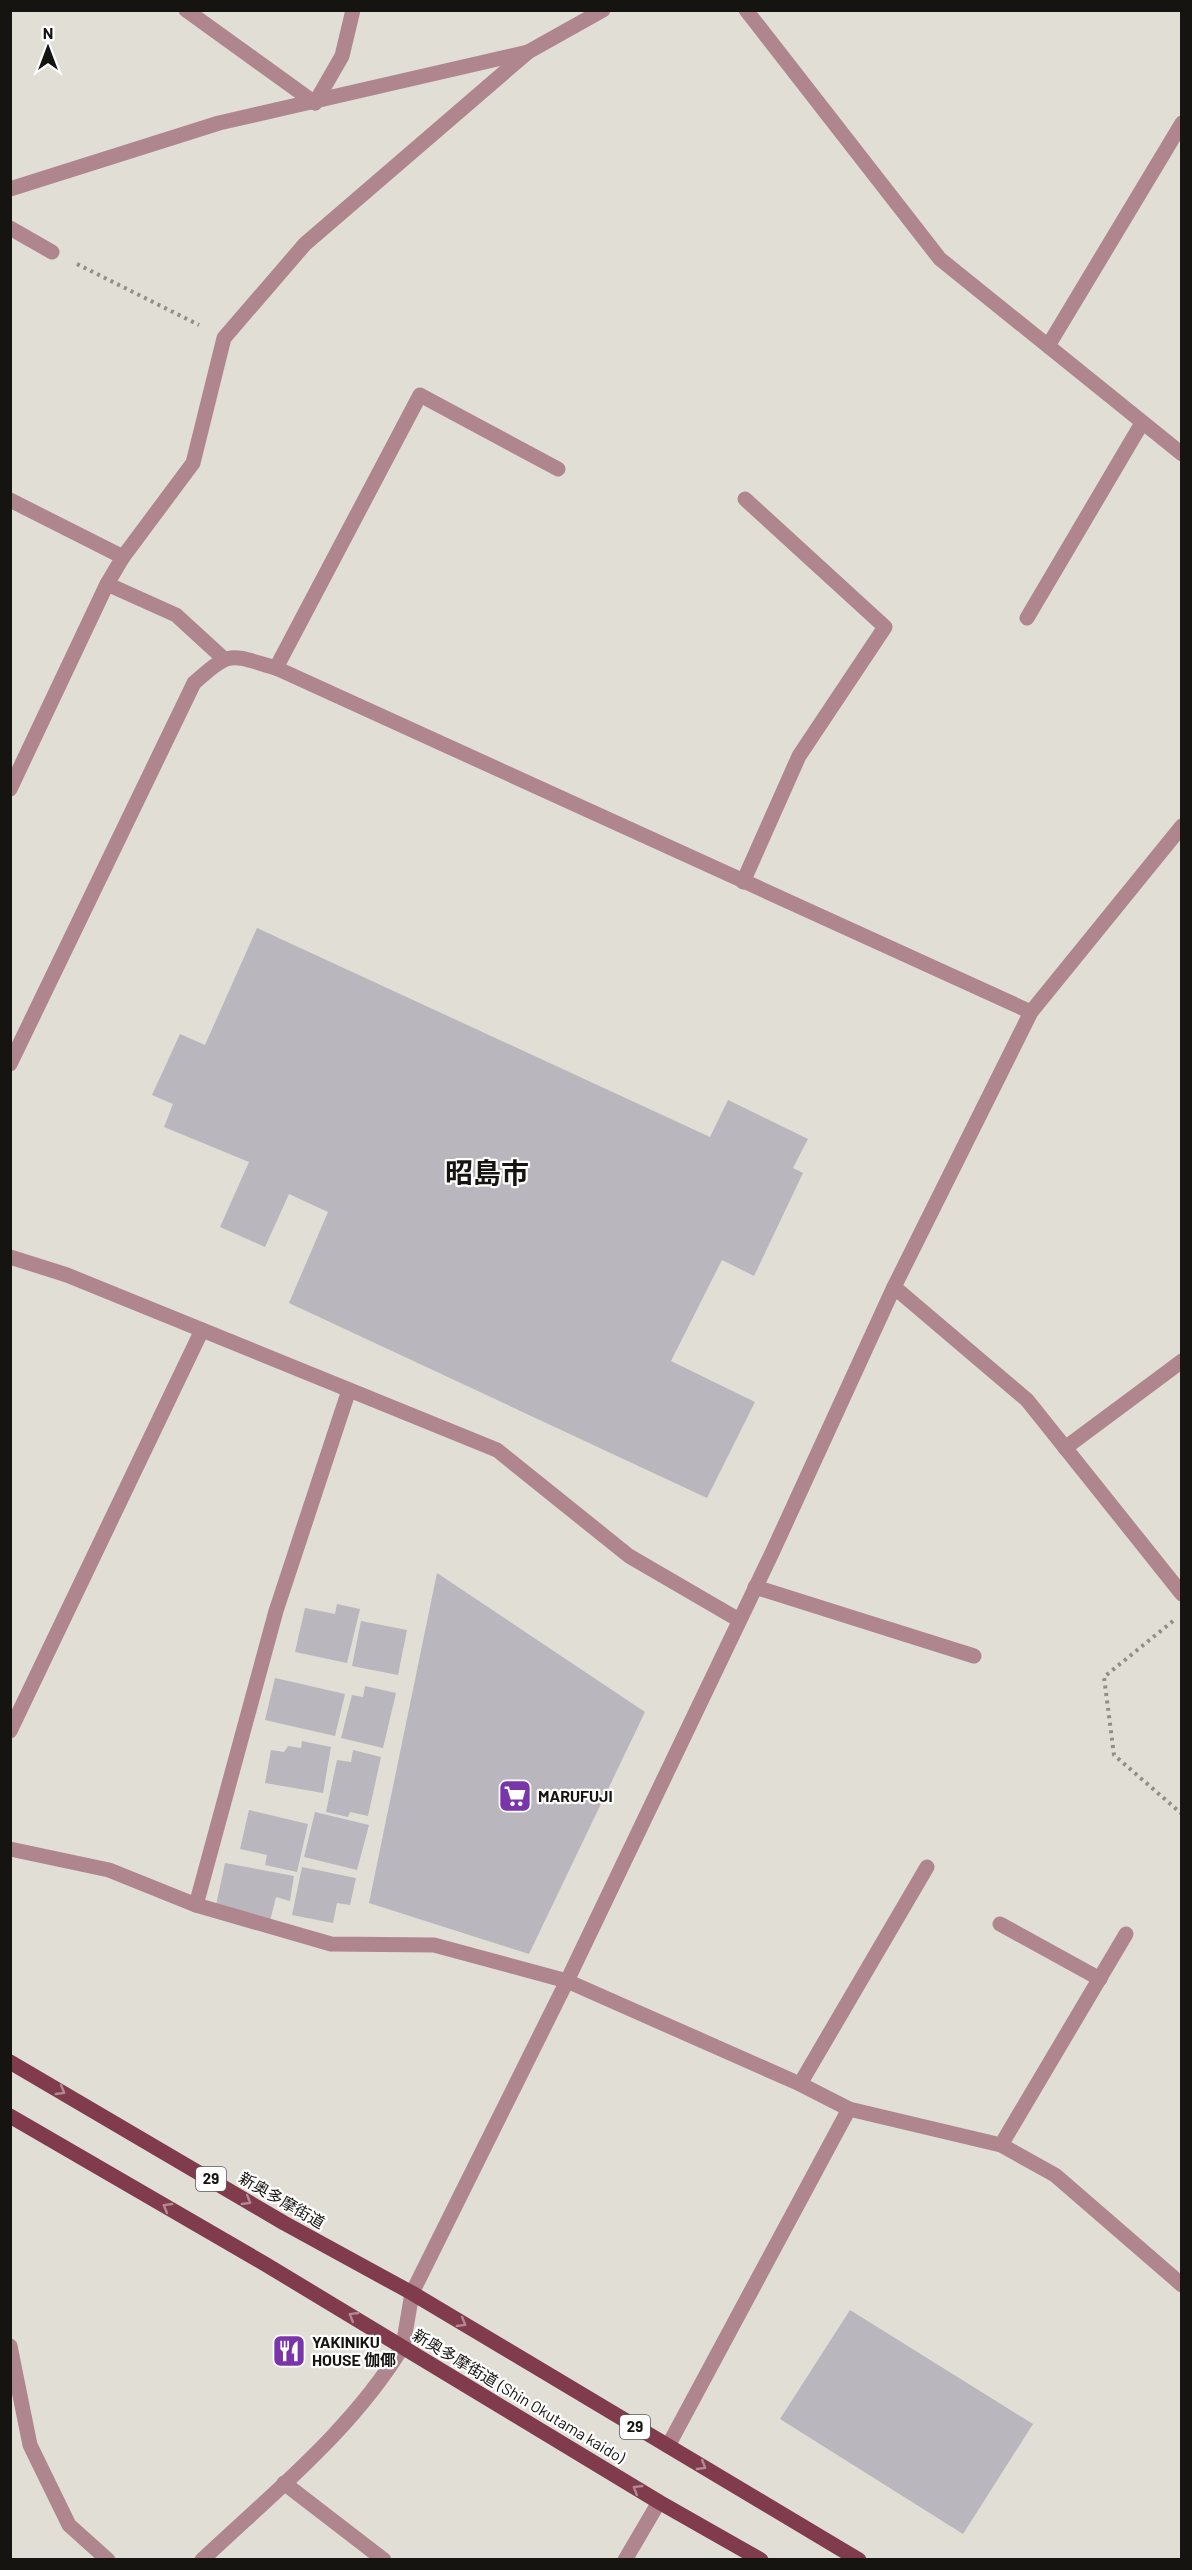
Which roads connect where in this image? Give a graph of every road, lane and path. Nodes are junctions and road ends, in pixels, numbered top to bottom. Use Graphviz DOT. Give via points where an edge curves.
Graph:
graph roads {
  1 [pos="186,10"];
  2 [pos="354,10"];
  3 [pos="603,10"];
  4 [pos="746,10"];
  5 [pos="528,52"];
  6 [pos="315,103"];
  7 [pos="1182,123"];
  8 [pos="10,189"];
  9 [pos="10,228"];
  10 [pos="52,252"];
  11 [pos="224,338"];
  12 [pos="1048,346"];
  13 [pos="1142,423"];
  14 [pos="1182,454"];
  15 [pos="558,470"];
  16 [pos="745,499"];
  17 [pos="10,500"];
  18 [pos="123,557"];
  19 [pos="108,584"];
  20 [pos="1027,618"];
  21 [pos="223,658"];
  22 [pos="276,668"];
  23 [pos="10,789"];
  24 [pos="1182,826"];
  25 [pos="744,882"];
  26 [pos="1031,1012"];
  27 [pos="10,1064"];
  28 [pos="10,1257"];
  29 [pos="894,1287"];
  30 [pos="202,1330"];
  31 [pos="1182,1361"];
  32 [pos="349,1390"];
  33 [pos="1065,1448"];
  34 [pos="755,1587"];
  35 [pos="1182,1594"];
  36 [pos="1182,1613"];
  37 [pos="739,1620"];
  38 [pos="974,1656"];
  39 [pos="10,1731"];
  40 [pos="1182,1814"];
  41 [pos="10,1849"];
  42 [pos="927,1867"];
  43 [pos="195,1905"];
  44 [pos="1000,1924"];
  45 [pos="1126,1934"];
  46 [pos="1100,1979"];
  47 [pos="567,1981"];
  48 [pos="10,2062"];
  49 [pos="800,2084"];
  50 [pos="849,2109"];
  51 [pos="11,2117"];
  52 [pos="1001,2145"];
  53 [pos="1182,2285"];
  54 [pos="412,2294"];
  55 [pos="10,2346"];
  56 [pos="403,2346"];
  57 [pos="668,2446"];
  58 [pos="284,2483"];
  59 [pos="659,2502"];
  60 [pos="108,2559"];
  61 [pos="202,2559"];
  62 [pos="384,2559"];
  63 [pos="625,2559"];
  64 [pos="761,2559"];
  65 [pos="859,2559"];
  1 -- 6 [label="street"];
  2 -- 6 [label="street" via="342,56"];
  3 -- 5 [label="street"];
  4 -- 12 [label="street" via="940,259"];
  5 -- 6 [label="street"];
  5 -- 11 [label="street" via="304,244"];
  6 -- 8 [label="street" via="219,123"];
  7 -- 12 [label="street"];
  9 -- 10 [label="street"];
  10 -- 11 [label="path"];
  11 -- 18 [label="street" via="193,463"];
  12 -- 13 [label="street"];
  13 -- 14 [label="street"];
  13 -- 20 [label="street"];
  15 -- 22 [label="street" via="420,395"];
  16 -- 25 [label="street" via="885,627 799,756"];
  17 -- 18 [label="street"];
  18 -- 19 [label="street"];
  19 -- 21 [label="street" via="176,615"];
  19 -- 23 [label="street"];
  21 -- 22 [label="street" via="238,657"];
  21 -- 27 [label="street" via="194,683"];
  22 -- 25 [label="street"];
  24 -- 26 [label="street"];
  25 -- 26 [label="street"];
  26 -- 29 [label="street"];
  28 -- 30 [label="street" via="67,1275"];
  29 -- 33 [label="street" via="1027,1400"];
  29 -- 34 [label="street"];
  30 -- 32 [label="street"];
  30 -- 39 [label="street"];
  31 -- 33 [label="street"];
  32 -- 37 [label="street" via="497,1450 629,1556"];
  32 -- 43 [label="street" via="276,1611"];
  33 -- 35 [label="street"];
  34 -- 37 [label="street"];
  34 -- 38 [label="street"];
  36 -- 40 [label="path" via="1104,1677 1114,1755"];
  37 -- 47 [label="street"];
  41 -- 43 [label="street" via="109,1870"];
  42 -- 49 [label="street"];
  43 -- 47 [label="street" via="331,1944 434,1945"];
  44 -- 46 [label="street"];
  45 -- 46 [label="street"];
  46 -- 52 [label="street"];
  47 -- 49 [label="street"];
  47 -- 54 [label="street"];
  48 -- 54 [label="main road, 新奥多摩街道 / 29, one-way"];
  49 -- 50 [label="street"];
  50 -- 52 [label="street"];
  50 -- 57 [label="street"];
  56 -- 51 [label="main road, 新奥多摩街道 (Shin Okutama kaido), one-way"];
  52 -- 53 [label="street" via="1055,2175"];
  54 -- 56 [label="street"];
  54 -- 57 [label="main road, 新奥多摩街道 (Shin Okutama kaido) / 29, one-way"];
  55 -- 60 [label="street" via="30,2445 69,2525"];
  56 -- 58 [label="street" via="381,2383"];
  59 -- 56 [label="main road, 新奥多摩街道 (Shin Okutama kaido), one-way"];
  57 -- 65 [label="main road, 新奥多摩街道 (Shin Okutama kaido) / 29, one-way"];
  58 -- 61 [label="street"];
  58 -- 62 [label="street"];
  59 -- 63 [label="street"];
  59 -- 64 [label="main road, 新奥多摩街道 (Shin Okutama kaido)"];
}
